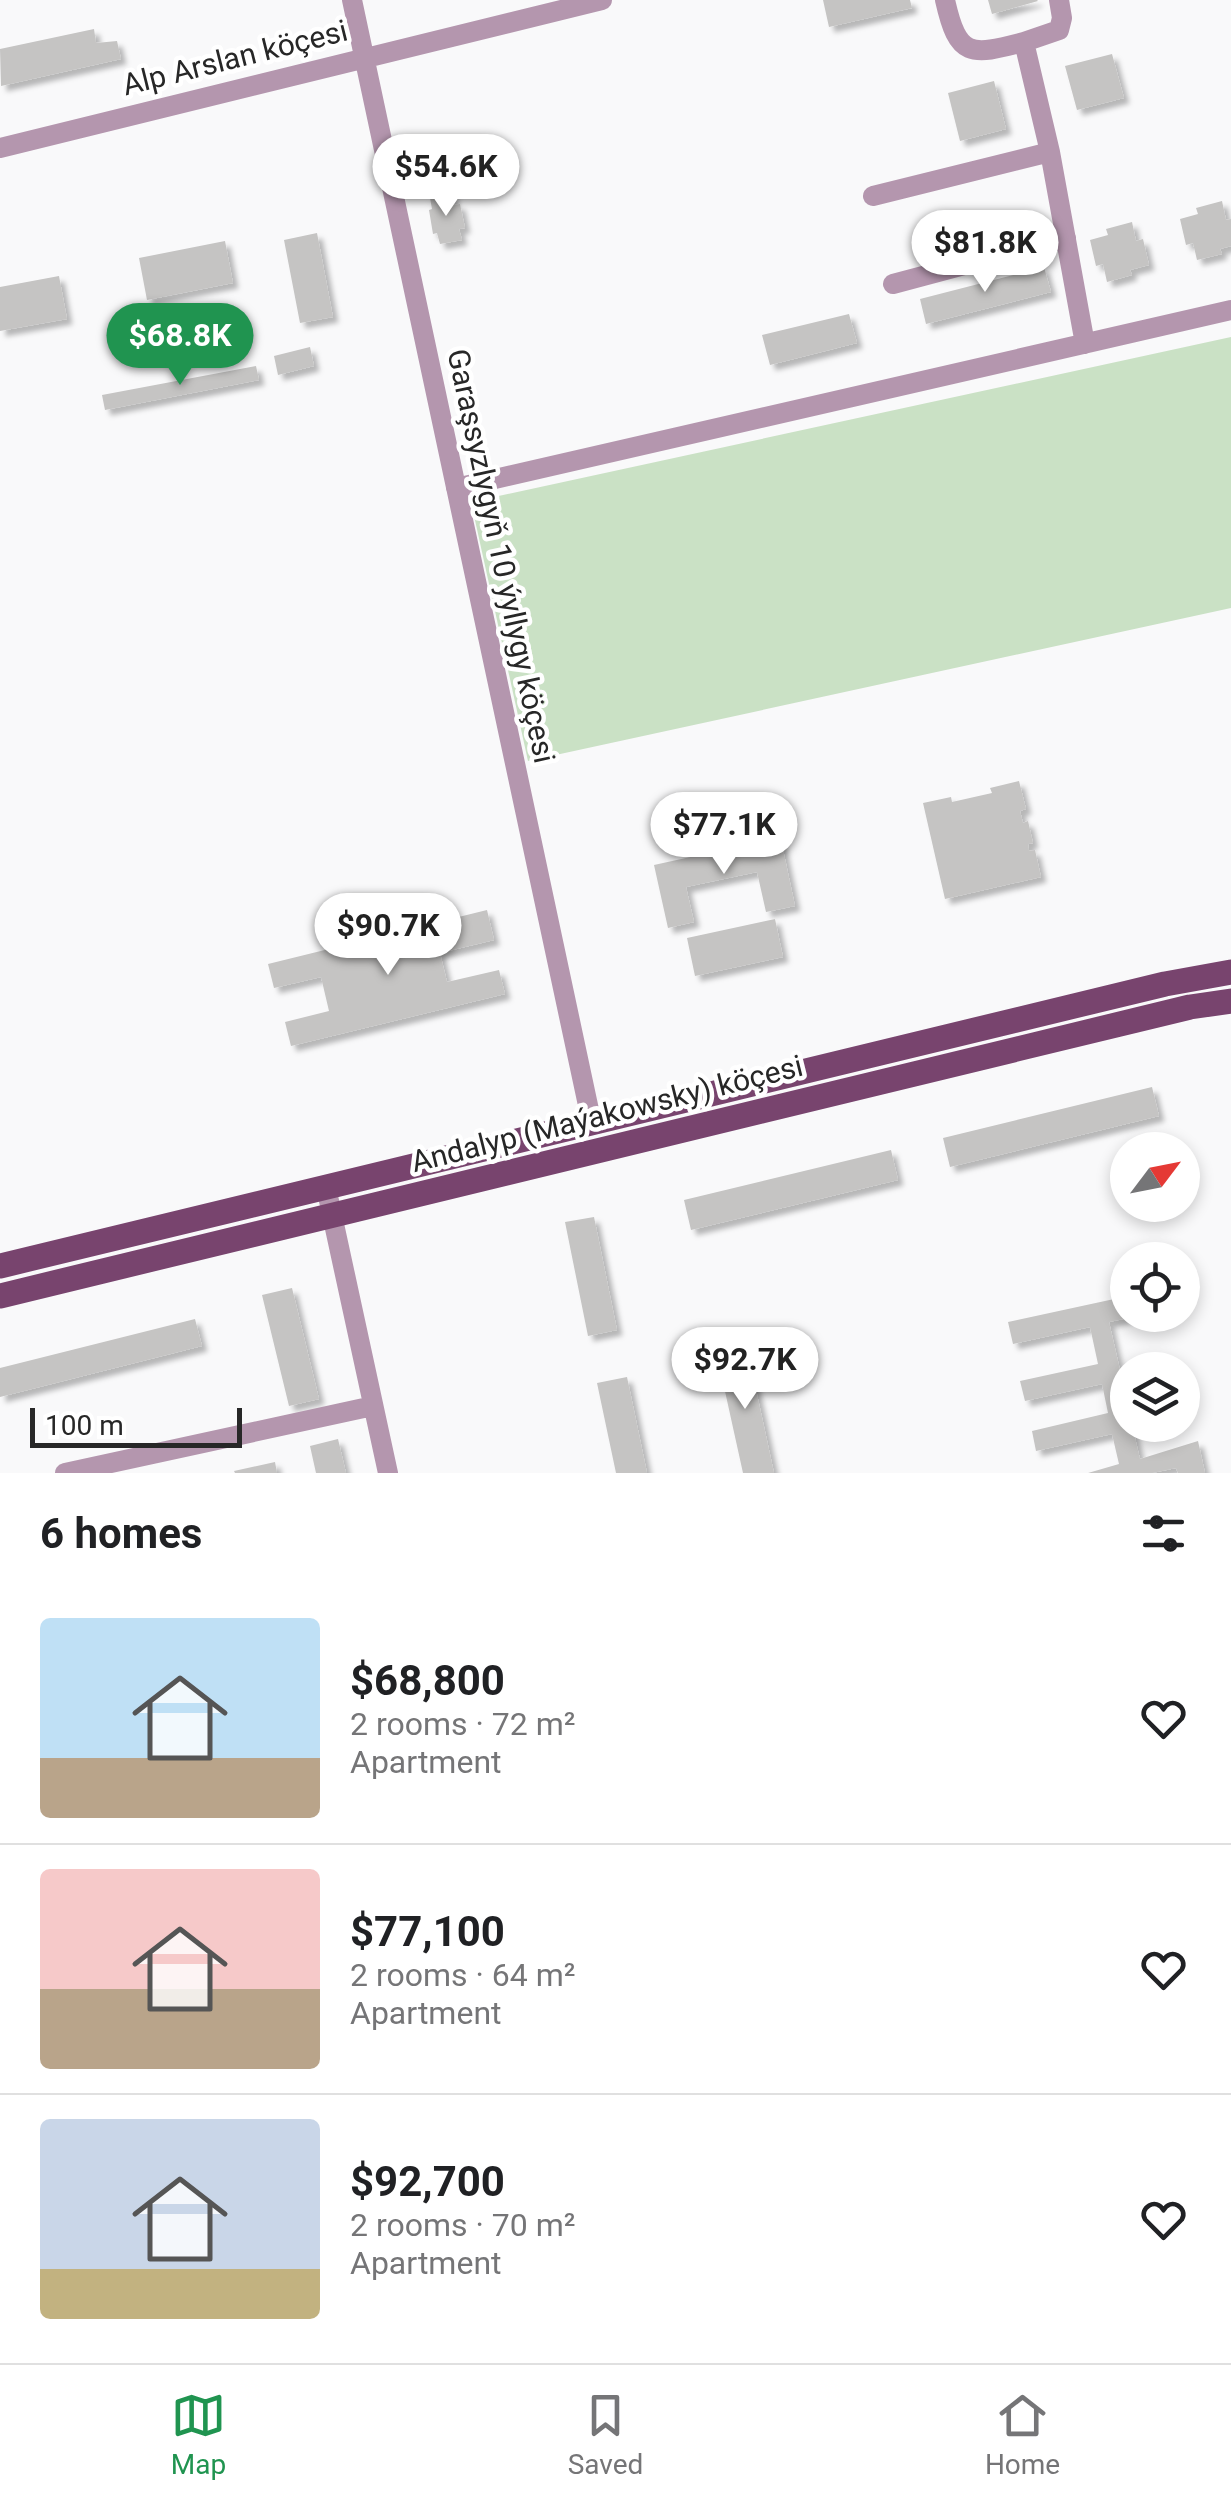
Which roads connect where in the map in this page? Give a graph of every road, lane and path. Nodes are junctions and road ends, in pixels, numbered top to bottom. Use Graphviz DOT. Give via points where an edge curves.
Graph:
graph roads {
  1 [pos="352,0"];
  2 [pos="602,0"];
  3 [pos="945,0"];
  4 [pos="1059,0"];
  5 [pos="1024,42"];
  6 [pos="364,57"];
  7 [pos="0,148"];
  8 [pos="1050,152"];
  9 [pos="873,196"];
  10 [pos="1066,238"];
  11 [pos="893,284"];
  12 [pos="1231,310"];
  13 [pos="1085,344"];
  14 [pos="456,488"];
  15 [pos="1231,972"];
  16 [pos="1231,1001"];
  17 [pos="592,1124"];
  18 [pos="326,1187"];
  19 [pos="332,1214"];
  20 [pos="0,1266"];
  21 [pos="0,1296"];
  22 [pos="374,1406"];
  23 [pos="65,1473"];
  24 [pos="388,1473"];
  1 -- 6 [label="street, Garaşsyzlygyň 10 ýyllygy köçesi"];
  2 -- 6 [label="street, Alp Arslan köçesi"];
  3 -- 5 [label="street" via="953,35 964,46 984,52"];
  4 -- 5 [label="street" via="1058,30"];
  5 -- 8 [label="street"];
  6 -- 7 [label="street, Alp Arslan köçesi"];
  6 -- 14 [label="street, Garaşsyzlygyň 10 ýyllygy köçesi"];
  8 -- 9 [label="street"];
  8 -- 10 [label="street"];
  10 -- 11 [label="street"];
  10 -- 13 [label="street"];
  12 -- 13 [label="street"];
  13 -- 14 [label="street"];
  14 -- 17 [label="street, Garaşsyzlygyň 10 ýyllygy köçesi"];
  15 -- 17 [label="main road, Andalyp (Maýakowsky) köçesi"];
  16 -- 19 [label="main road, Andalyp (Maýakowsky) köçesi"];
  17 -- 18 [label="main road, Andalyp (Maýakowsky) köçesi"];
  18 -- 19 [label="street"];
  18 -- 20 [label="main road, Andalyp (Maýakowsky) köçesi"];
  19 -- 21 [label="main road, Andalyp (Maýakowsky) köçesi"];
  19 -- 22 [label="street"];
  22 -- 23 [label="street"];
  22 -- 24 [label="street"];
}
